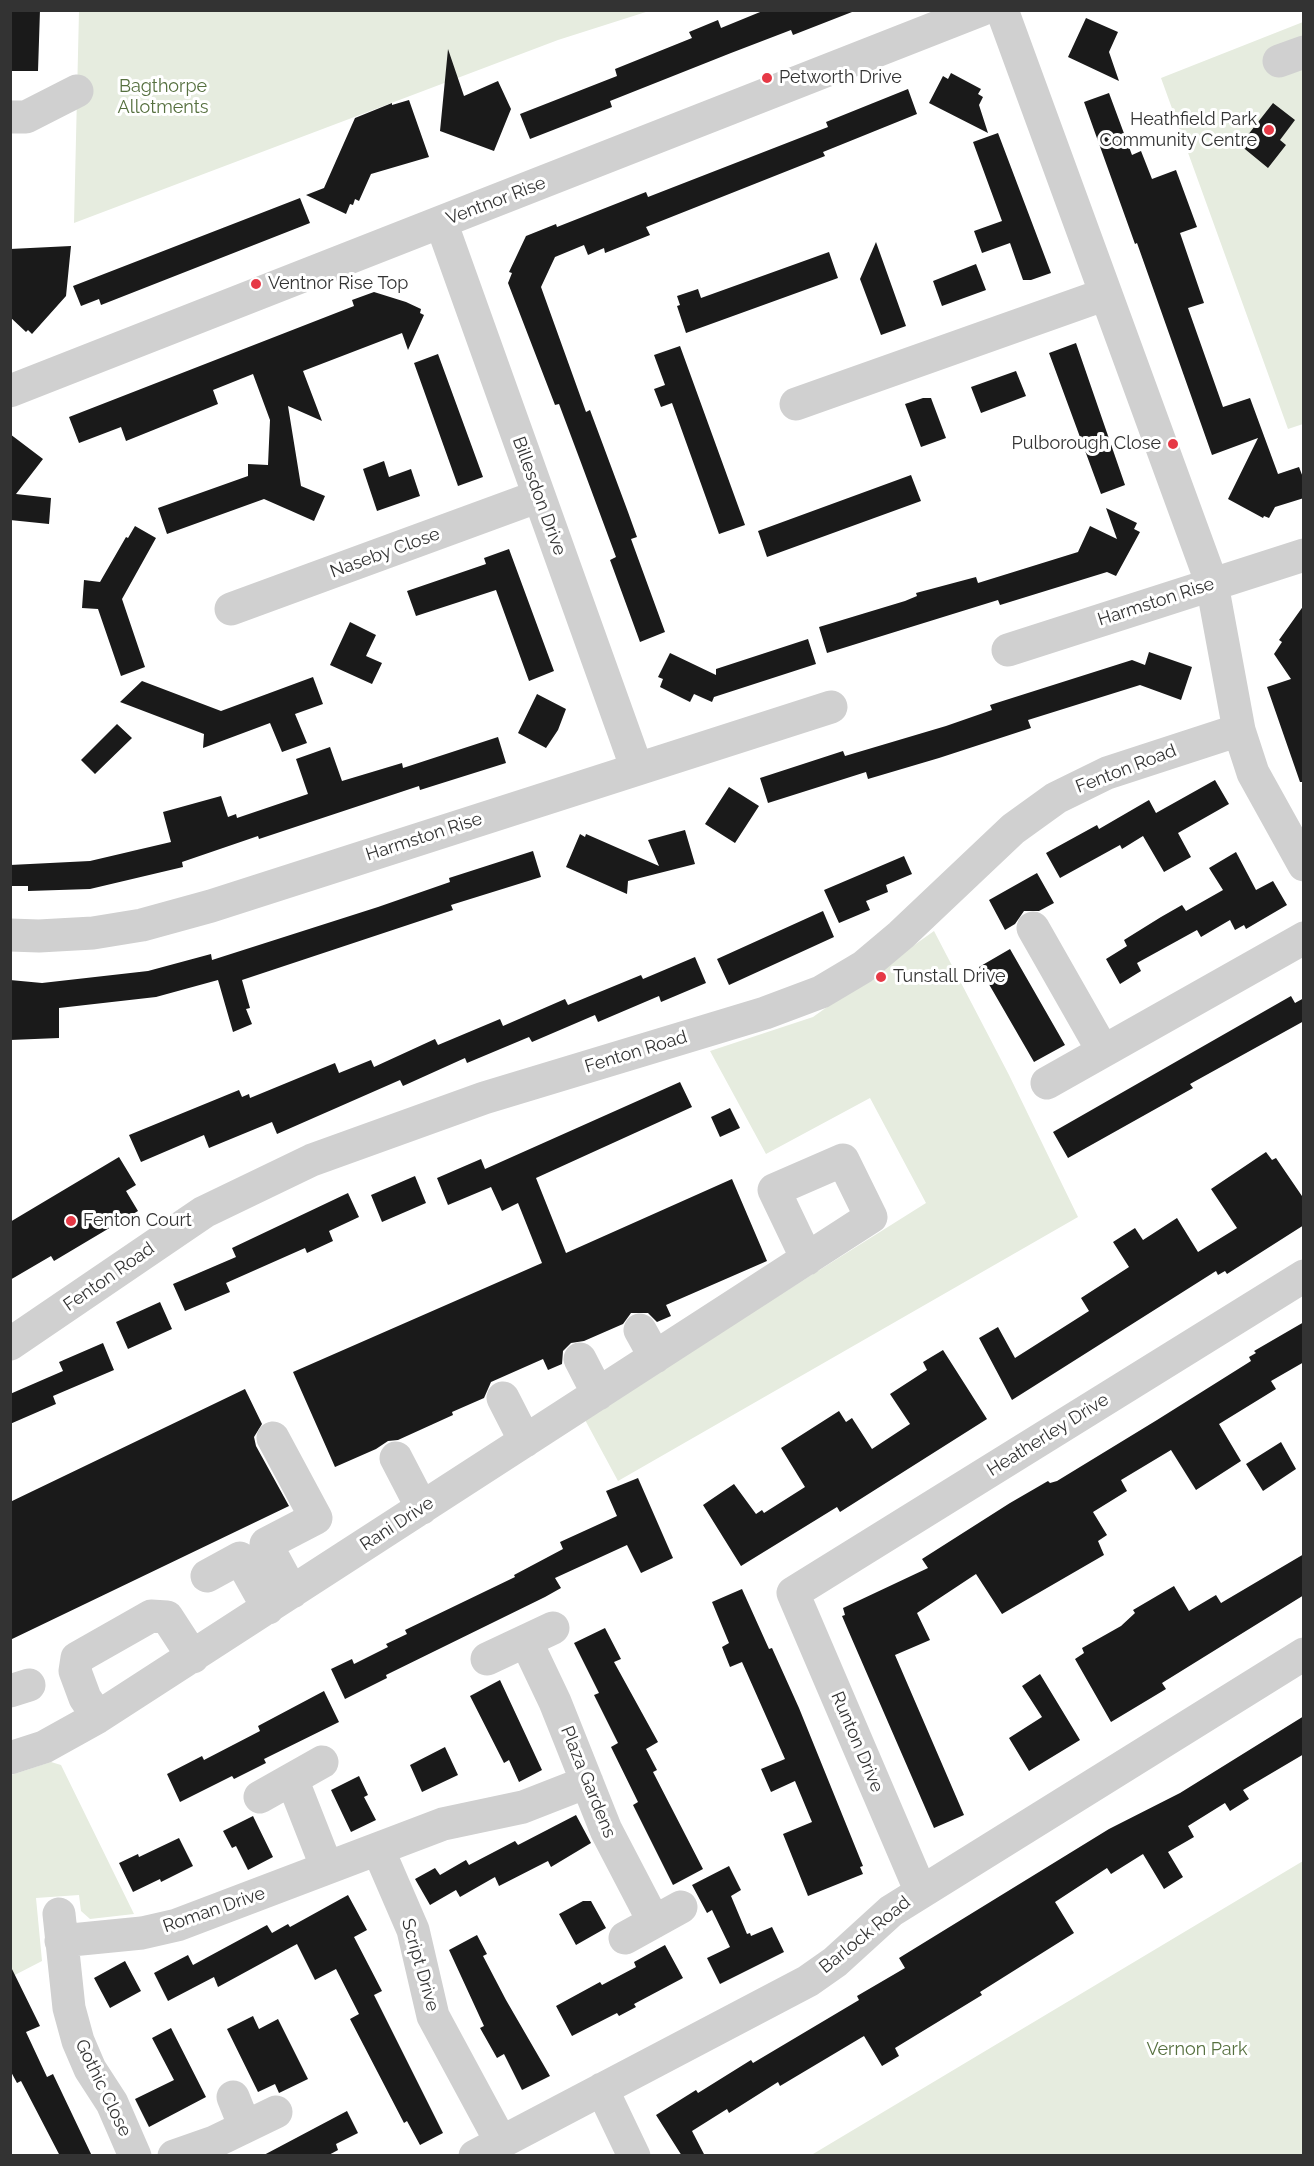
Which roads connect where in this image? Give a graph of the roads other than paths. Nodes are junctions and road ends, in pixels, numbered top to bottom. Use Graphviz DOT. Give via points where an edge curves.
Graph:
graph roads {
  1 [pos="981,10"];
  2 [pos="1002,10"];
  3 [pos="77,91"];
  4 [pos="10,117"];
  5 [pos="441,222"];
  6 [pos="1106,294"];
  7 [pos="10,391"];
  8 [pos="796,404"];
  9 [pos="539,496"];
  10 [pos="1304,555"];
  11 [pos="1212,584"];
  12 [pos="231,609"];
  13 [pos="1008,650"];
  14 [pos="831,707"];
  15 [pos="1239,730"];
  16 [pos="637,769"];
  17 [pos="1304,865"];
  18 [pos="1033,928"];
  19 [pos="10,935"];
  20 [pos="1304,938"];
  21 [pos="1103,1051"];
  22 [pos="1047,1083"];
  23 [pos="807,1259"];
  24 [pos="1304,1276"];
  25 [pos="10,1344"];
  26 [pos="580,1359"];
  27 [pos="598,1394"];
  28 [pos="502,1398"];
  29 [pos="273,1438"];
  30 [pos="525,1441"];
  31 [pos="396,1458"];
  32 [pos="422,1508"];
  33 [pos="207,1576"];
  34 [pos="793,1593"];
  35 [pos="280,1600"];
  36 [pos="1304,1654"];
  37 [pos="193,1657"];
  38 [pos="487,1659"];
  39 [pos="98,1717"];
  40 [pos="10,1758"];
  41 [pos="322,1762"];
  42 [pos="292,1779"];
  43 [pos="587,1782"];
  44 [pos="260,1797"];
  45 [pos="378,1849"];
  46 [pos="327,1868"];
  47 [pos="921,1892"];
  48 [pos="60,1927"];
  49 [pos="625,1938"];
  50 [pos="602,2089"];
  51 [pos="233,2097"];
  52 [pos="276,2112"];
  53 [pos="245,2127"];
  54 [pos="488,2149"];
  55 [pos="135,2156"];
  56 [pos="174,2156"];
  57 [pos="634,2156"];
  1 -- 5 [label="street, Ventnor Rise"];
  2 -- 6 [label="street"];
  3 -- 4 [label="street" via="26,117"];
  5 -- 7 [label="street, Ventnor Rise"];
  5 -- 9 [label="street, Billesdon Drive"];
  6 -- 8 [label="street"];
  6 -- 11 [label="street"];
  9 -- 12 [label="street, Naseby Close"];
  9 -- 16 [label="street, Billesdon Drive"];
  10 -- 11 [label="street, Harmston Rise"];
  11 -- 13 [label="street, Harmston Rise"];
  11 -- 15 [label="street"];
  14 -- 16 [label="street, Harmston Rise"];
  15 -- 17 [label="street" via="1253,773"];
  15 -- 25 [label="street, Fenton Road" via="1107,773 1056,798 1013,829 871,960 821,992 765,1013 484,1098 312,1160 204,1212"];
  16 -- 19 [label="street, Harmston Rise" via="142,925 93,933"];
  18 -- 21 [label="street"];
  20 -- 21 [label="street" via="1188,991 1135,1033"];
  21 -- 22 [label="street"];
  23 -- 27 [label="street, Rani Drive" via="647,1344"];
  24 -- 34 [label="street, Heatherley Drive"];
  26 -- 27 [label="street"];
  27 -- 30 [label="street, Rani Drive"];
  28 -- 30 [label="street"];
  29 -- 35 [label="street" via="316,1518 266,1544"];
  30 -- 32 [label="street, Rani Drive"];
  31 -- 32 [label="street"];
  32 -- 35 [label="street, Rani Drive"];
  33 -- 35 [label="street" via="240,1558"];
  34 -- 47 [label="street, Runton Drive"];
  35 -- 37 [label="street, Rani Drive"];
  36 -- 47 [label="street, Barlock Road"];
  37 -- 39 [label="street, Rani Drive"];
  37 -- 39 [label="street" via="167,1617 151,1616 77,1658 75,1671"];
  38 -- 43 [label="street, Plaza Gardens" via="539,1634 555,1702"];
  39 -- 40 [label="street, Rani Drive" via="44,1747"];
  41 -- 42 [label="street"];
  42 -- 44 [label="street"];
  42 -- 46 [label="street"];
  43 -- 45 [label="street, Roman Drive" via="523,1807 443,1824"];
  43 -- 49 [label="street, Plaza Gardens" via="606,1830 668,1914"];
  45 -- 46 [label="street, Roman Drive"];
  45 -- 54 [label="street, Script Drive" via="412,1930 433,2016"];
  46 -- 48 [label="street, Roman Drive" via="177,1926 142,1933"];
  47 -- 50 [label="street, Barlock Road" via="891,1911 808,1981"];
  48 -- 55 [label="street, Gothic Close" via="69,2008 78,2041 117,2112"];
  50 -- 54 [label="street, Barlock Road"];
  50 -- 57 [label="street"];
  51 -- 53 [label="street"];
  52 -- 53 [label="street"];
  53 -- 56 [label="street"];
}
